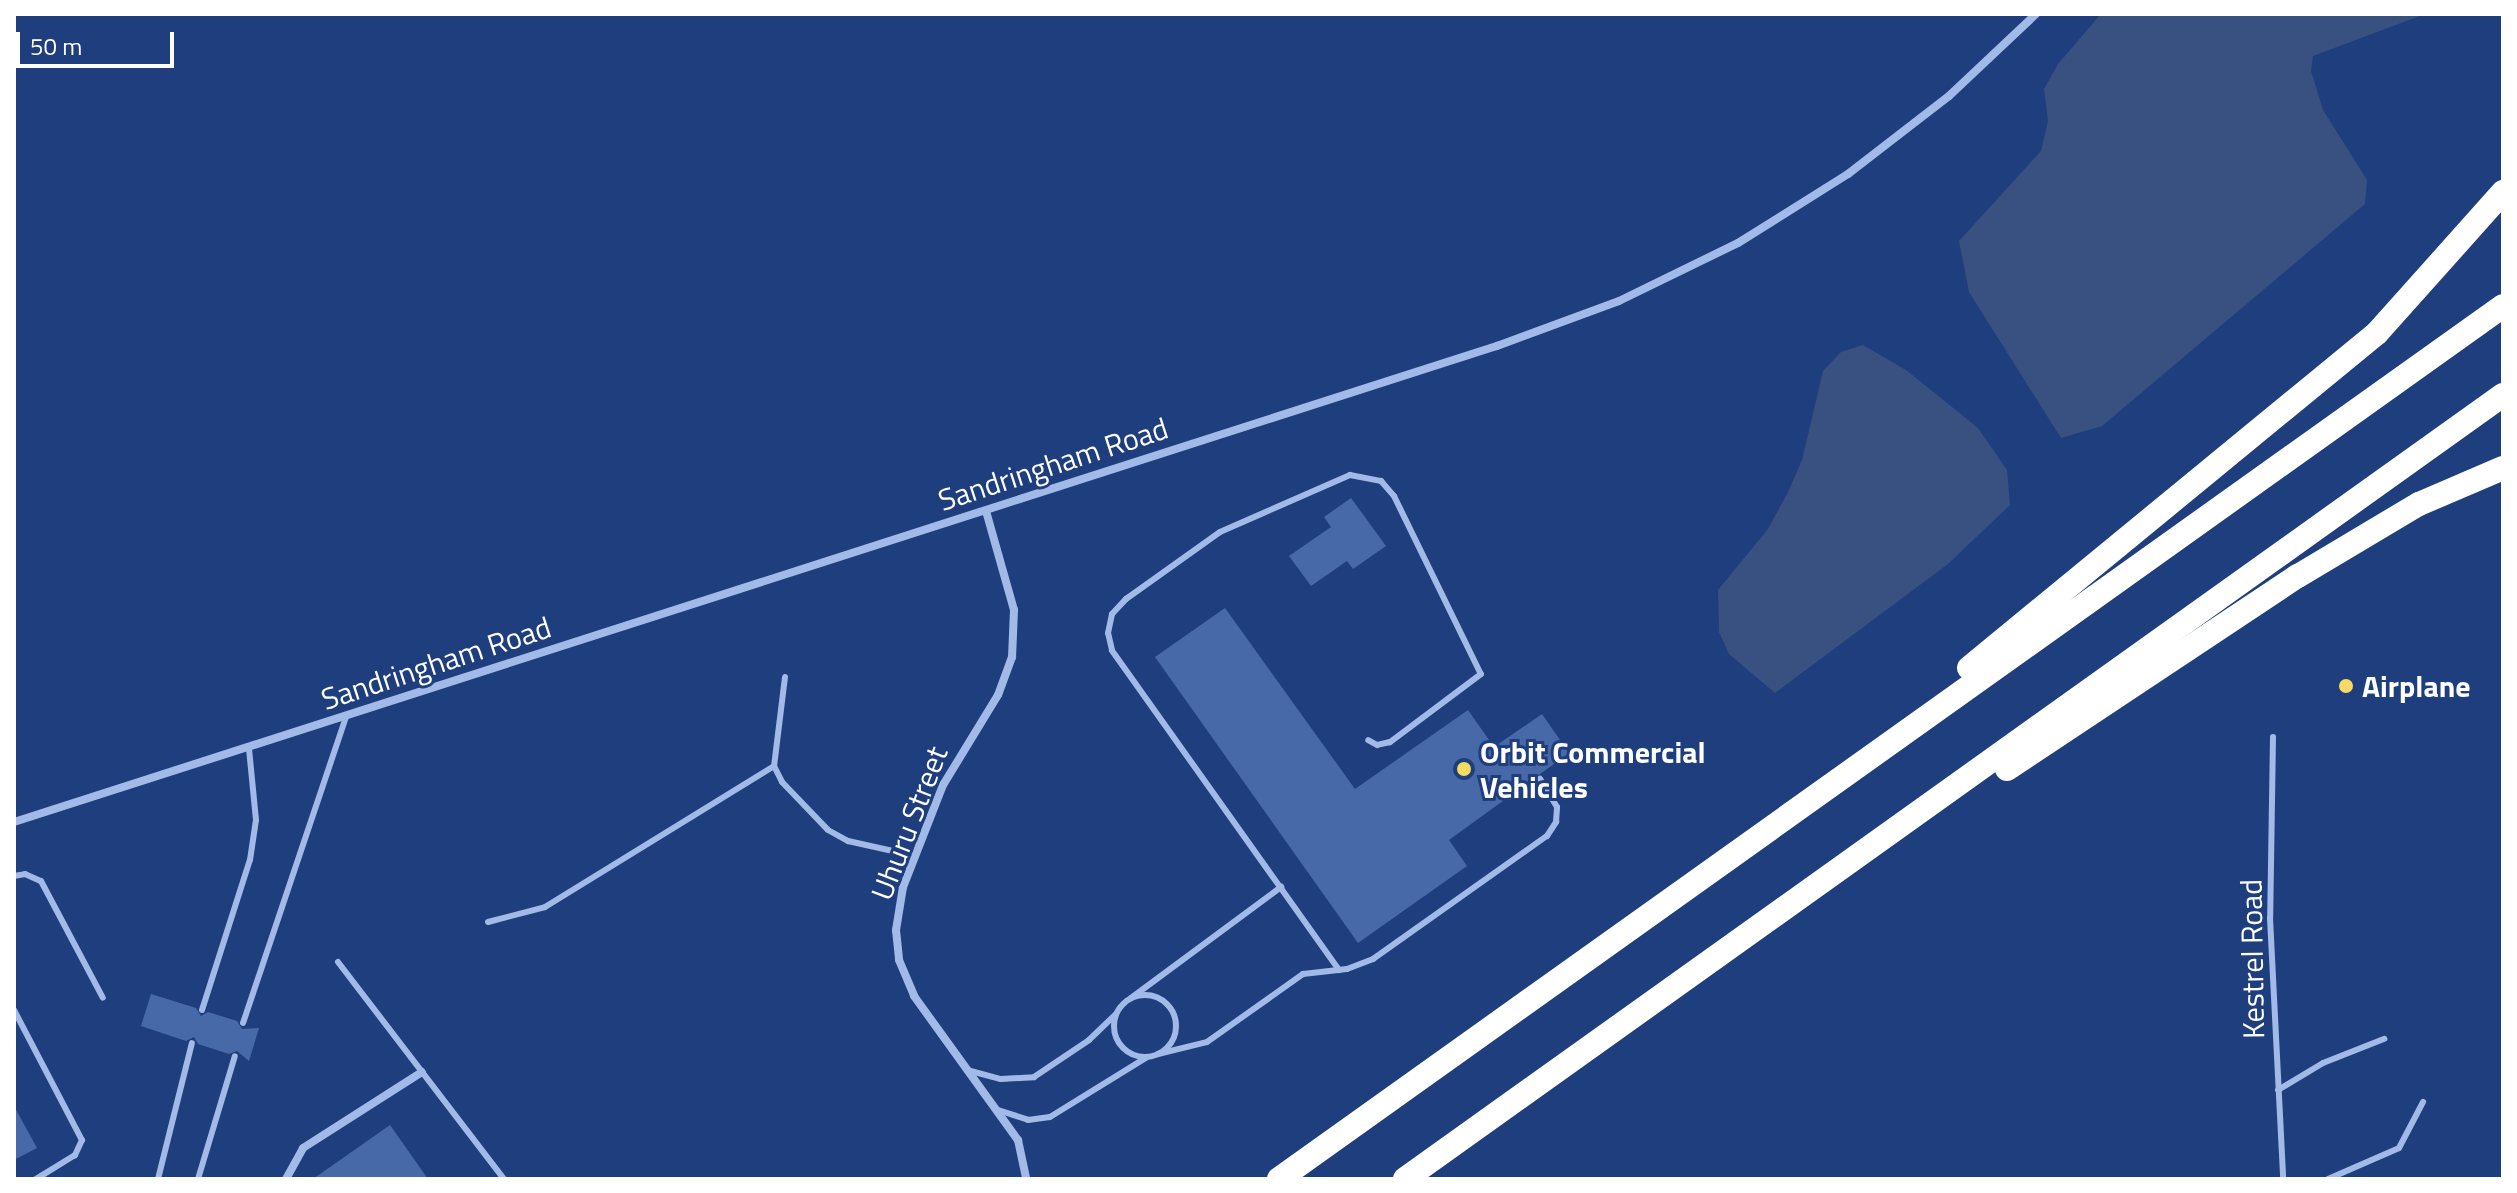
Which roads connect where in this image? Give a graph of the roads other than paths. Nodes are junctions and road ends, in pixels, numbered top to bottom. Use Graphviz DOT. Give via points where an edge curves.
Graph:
graph roads {
  1 [pos="2036,14"];
  2 [pos="2503,192"];
  3 [pos="2503,306"];
  4 [pos="2503,395"];
  5 [pos="2503,468"];
  6 [pos="986,511"];
  7 [pos="785,677"];
  8 [pos="346,717"];
  9 [pos="2273,737"];
  10 [pos="1368,740"];
  11 [pos="249,748"];
  12 [pos="774,766"];
  13 [pos="1540,779"];
  14 [pos="14,822"];
  15 [pos="915,856"];
  16 [pos="1719,865"];
  17 [pos="14,876"];
  18 [pos="1281,887"];
  19 [pos="488,922"];
  20 [pos="1726,950"];
  21 [pos="338,962"];
  22 [pos="1339,970"];
  23 [pos="103,998"];
  24 [pos="1131,998"];
  25 [pos="14,1010"];
  26 [pos="202,1010"];
  27 [pos="1116,1014"];
  28 [pos="243,1023"];
  29 [pos="2384,1039"];
  30 [pos="192,1043"];
  31 [pos="1158,1054"];
  32 [pos="235,1056"];
  33 [pos="1147,1057"];
  34 [pos="967,1070"];
  35 [pos="422,1072"];
  36 [pos="2278,1090"];
  37 [pos="2423,1102"];
  38 [pos="995,1108"];
  39 [pos="36,1179"];
  40 [pos="158,1179"];
  41 [pos="198,1179"];
  42 [pos="286,1179"];
  43 [pos="504,1179"];
  44 [pos="1026,1179"];
  45 [pos="1279,1179"];
  46 [pos="1405,1179"];
  47 [pos="2283,1179"];
  48 [pos="2328,1179"];
  1 -- 6 [label="street, Sandringham Road" via="1949,96 1866,162 1794,210 1679,273 1558,325"];
  2 -- 16 [label="highway" via="2444,263 2366,343 2088,574"];
  3 -- 16 [label="highway"];
  4 -- 20 [label="highway"];
  5 -- 20 [label="highway" via="2419,504 2298,576"];
  6 -- 8 [label="street, Sandringham Road"];
  6 -- 15 [label="street, Uhuru Street" via="1014,610 1012,657 998,695 952,765"];
  7 -- 12 [label="lane"];
  8 -- 11 [label="street, Sandringham Road"];
  8 -- 28 [label="lane"];
  9 -- 36 [label="lane, Kestrel Road" via="2270,918"];
  10 -- 18 [label="lane" via="1377,745 1390,742 1481,674 1394,496 1381,481 1350,475 1220,532 1112,614 1112,650"];
  11 -- 14 [label="street, Sandringham Road"];
  11 -- 26 [label="lane" via="256,820 250,860"];
  12 -- 15 [label="lane" via="828,830 848,841"];
  12 -- 19 [label="lane" via="545,907"];
  13 -- 22 [label="lane" via="1557,807 1547,836 1373,959"];
  15 -- 34 [label="street, Uhuru Street" via="897,916 899,960 914,996"];
  16 -- 45 [label="highway"];
  17 -- 23 [label="lane" via="34,875 41,881"];
  18 -- 22 [label="lane"];
  18 -- 24 [label="lane"];
  20 -- 46 [label="highway"];
  21 -- 35 [label="lane"];
  22 -- 31 [label="lane" via="1303,974 1207,1042"];
  24 -- 27 [label="lane"];
  24 -- 31 [label="lane" via="1153,995 1176,1017 1174,1039"];
  25 -- 39 [label="lane" via="82,1140 75,1155"];
  27 -- 33 [label="lane" via="1120,1043"];
  27 -- 34 [label="lane" via="1089,1040 1034,1077 1001,1079"];
  29 -- 36 [label="lane" via="2323,1063"];
  30 -- 40 [label="lane"];
  31 -- 33 [label="lane"];
  32 -- 41 [label="lane"];
  33 -- 38 [label="lane" via="1050,1117 1018,1118"];
  34 -- 38 [label="street, Uhuru Street"];
  35 -- 42 [label="street" via="303,1148"];
  35 -- 43 [label="lane"];
  36 -- 47 [label="lane, Kestrel Road"];
  37 -- 48 [label="lane" via="2399,1148"];
  38 -- 44 [label="street, Uhuru Street" via="1018,1140"];
}
